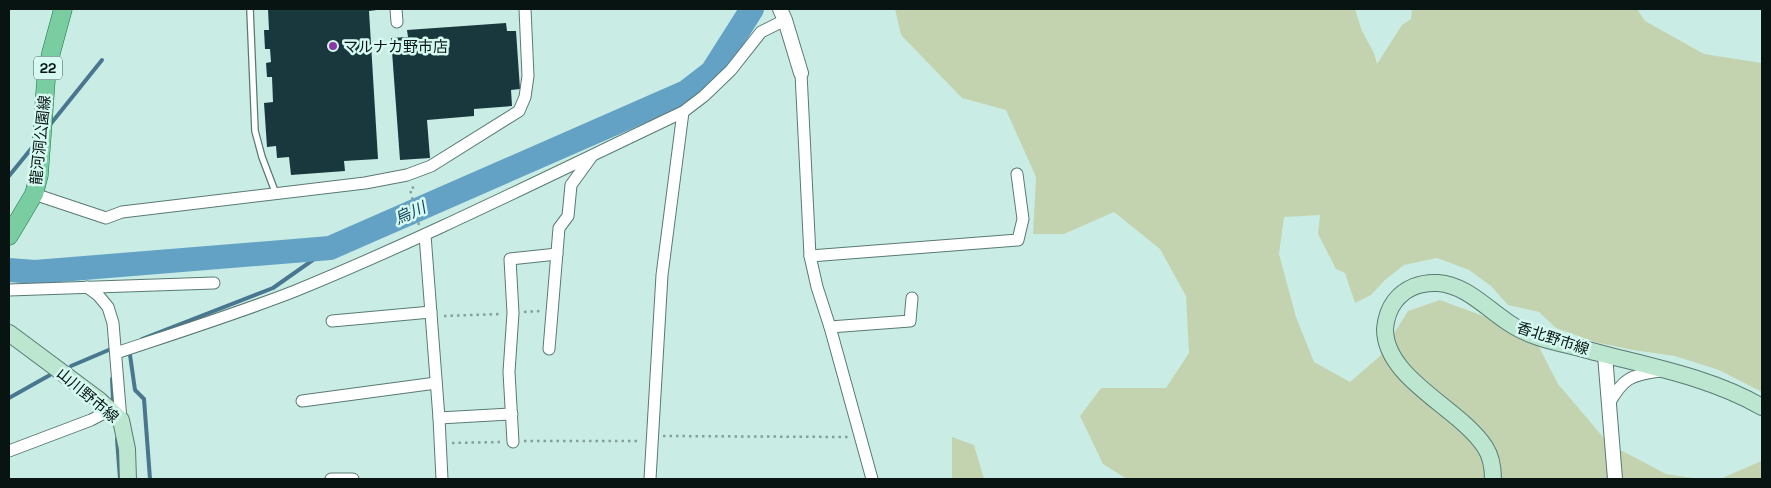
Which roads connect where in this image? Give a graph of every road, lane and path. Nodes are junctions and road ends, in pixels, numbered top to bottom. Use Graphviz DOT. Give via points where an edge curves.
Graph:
graph roads {
  1 [pos="63,9"];
  2 [pos="250,9"];
  3 [pos="396,9"];
  4 [pos="525,9"];
  5 [pos="782,14"];
  6 [pos="396,22"];
  7 [pos="801,73"];
  8 [pos="683,112"];
  9 [pos="593,155"];
  10 [pos="1017,174"];
  11 [pos="410,189"];
  12 [pos="34,194"];
  13 [pos="276,194"];
  14 [pos="9,236"];
  15 [pos="423,236"];
  16 [pos="557,254"];
  17 [pos="810,256"];
  18 [pos="214,283"];
  19 [pos="87,286"];
  20 [pos="9,290"];
  21 [pos="912,298"];
  22 [pos="552,309"];
  23 [pos="513,313"];
  24 [pos="431,314"];
  25 [pos="332,321"];
  26 [pos="830,327"];
  27 [pos="9,333"];
  28 [pos="549,349"];
  29 [pos="116,353"];
  30 [pos="1605,355"];
  31 [pos="1667,370"];
  32 [pos="436,383"];
  33 [pos="302,401"];
  34 [pos="1609,404"];
  35 [pos="1762,407"];
  36 [pos="512,414"];
  37 [pos="116,415"];
  38 [pos="439,418"];
  39 [pos="653,438"];
  40 [pos="860,438"];
  41 [pos="513,442"];
  42 [pos="440,444"];
  43 [pos="9,451"];
  44 [pos="128,479"];
  45 [pos="331,479"];
  46 [pos="353,479"];
  47 [pos="442,479"];
  48 [pos="650,479"];
  49 [pos="872,479"];
  50 [pos="1493,479"];
  51 [pos="1615,479"];
  1 -- 12 [label="main road, 龍河洞公園線 / 22" via="46,80 39,175"];
  2 -- 13 [label="lane" via="256,131"];
  3 -- 6 [label="street"];
  4 -- 13 [label="street" via="528,76 525,97 513,116 431,166 407,175"];
  5 -- 7 [label="street"];
  5 -- 8 [label="street" via="761,32 732,70"];
  7 -- 17 [label="street"];
  8 -- 9 [label="street"];
  8 -- 39 [label="street" via="662,274"];
  9 -- 15 [label="street"];
  9 -- 16 [label="street" via="571,185 568,216 559,228"];
  10 -- 17 [label="street" via="1023,219 1018,240"];
  11 -- 15 [label="path"];
  12 -- 13 [label="street" via="106,218 122,212"];
  12 -- 14 [label="main road, 龍河洞公園線 / 22"];
  15 -- 24 [label="street"];
  15 -- 29 [label="street" via="212,322"];
  16 -- 22 [label="street"];
  16 -- 23 [label="street" via="510,259"];
  17 -- 26 [label="street"];
  18 -- 19 [label="street"];
  19 -- 20 [label="street"];
  19 -- 29 [label="street" via="108,307"];
  21 -- 26 [label="street" via="910,321"];
  22 -- 23 [label="path"];
  22 -- 28 [label="street"];
  23 -- 24 [label="path"];
  23 -- 36 [label="street" via="509,372"];
  24 -- 25 [label="street"];
  24 -- 32 [label="street"];
  26 -- 40 [label="street"];
  27 -- 37 [label="main road, 山川野市線"];
  29 -- 37 [label="street"];
  30 -- 31 [label="main road, 香北野市線"];
  30 -- 34 [label="street"];
  30 -- 50 [label="main road, 香北野市線" via="1542,338 1514,326 1491,312 1476,297 1451,286 1419,284 1399,295 1386,319 1385,337 1390,353 1414,382 1459,419 1485,446"];
  31 -- 34 [label="street" via="1642,374 1622,382"];
  31 -- 35 [label="main road, 香北野市線" via="1723,388"];
  32 -- 33 [label="street"];
  32 -- 38 [label="street"];
  34 -- 51 [label="street"];
  36 -- 38 [label="street"];
  36 -- 41 [label="street"];
  37 -- 43 [label="street" via="91,420"];
  37 -- 44 [label="main road, 山川野市線" via="127,449"];
  38 -- 42 [label="street"];
  39 -- 40 [label="path"];
  39 -- 41 [label="path"];
  39 -- 48 [label="street"];
  40 -- 49 [label="street"];
  41 -- 42 [label="path"];
  42 -- 47 [label="street"];
  45 -- 46 [label="street"];
}
